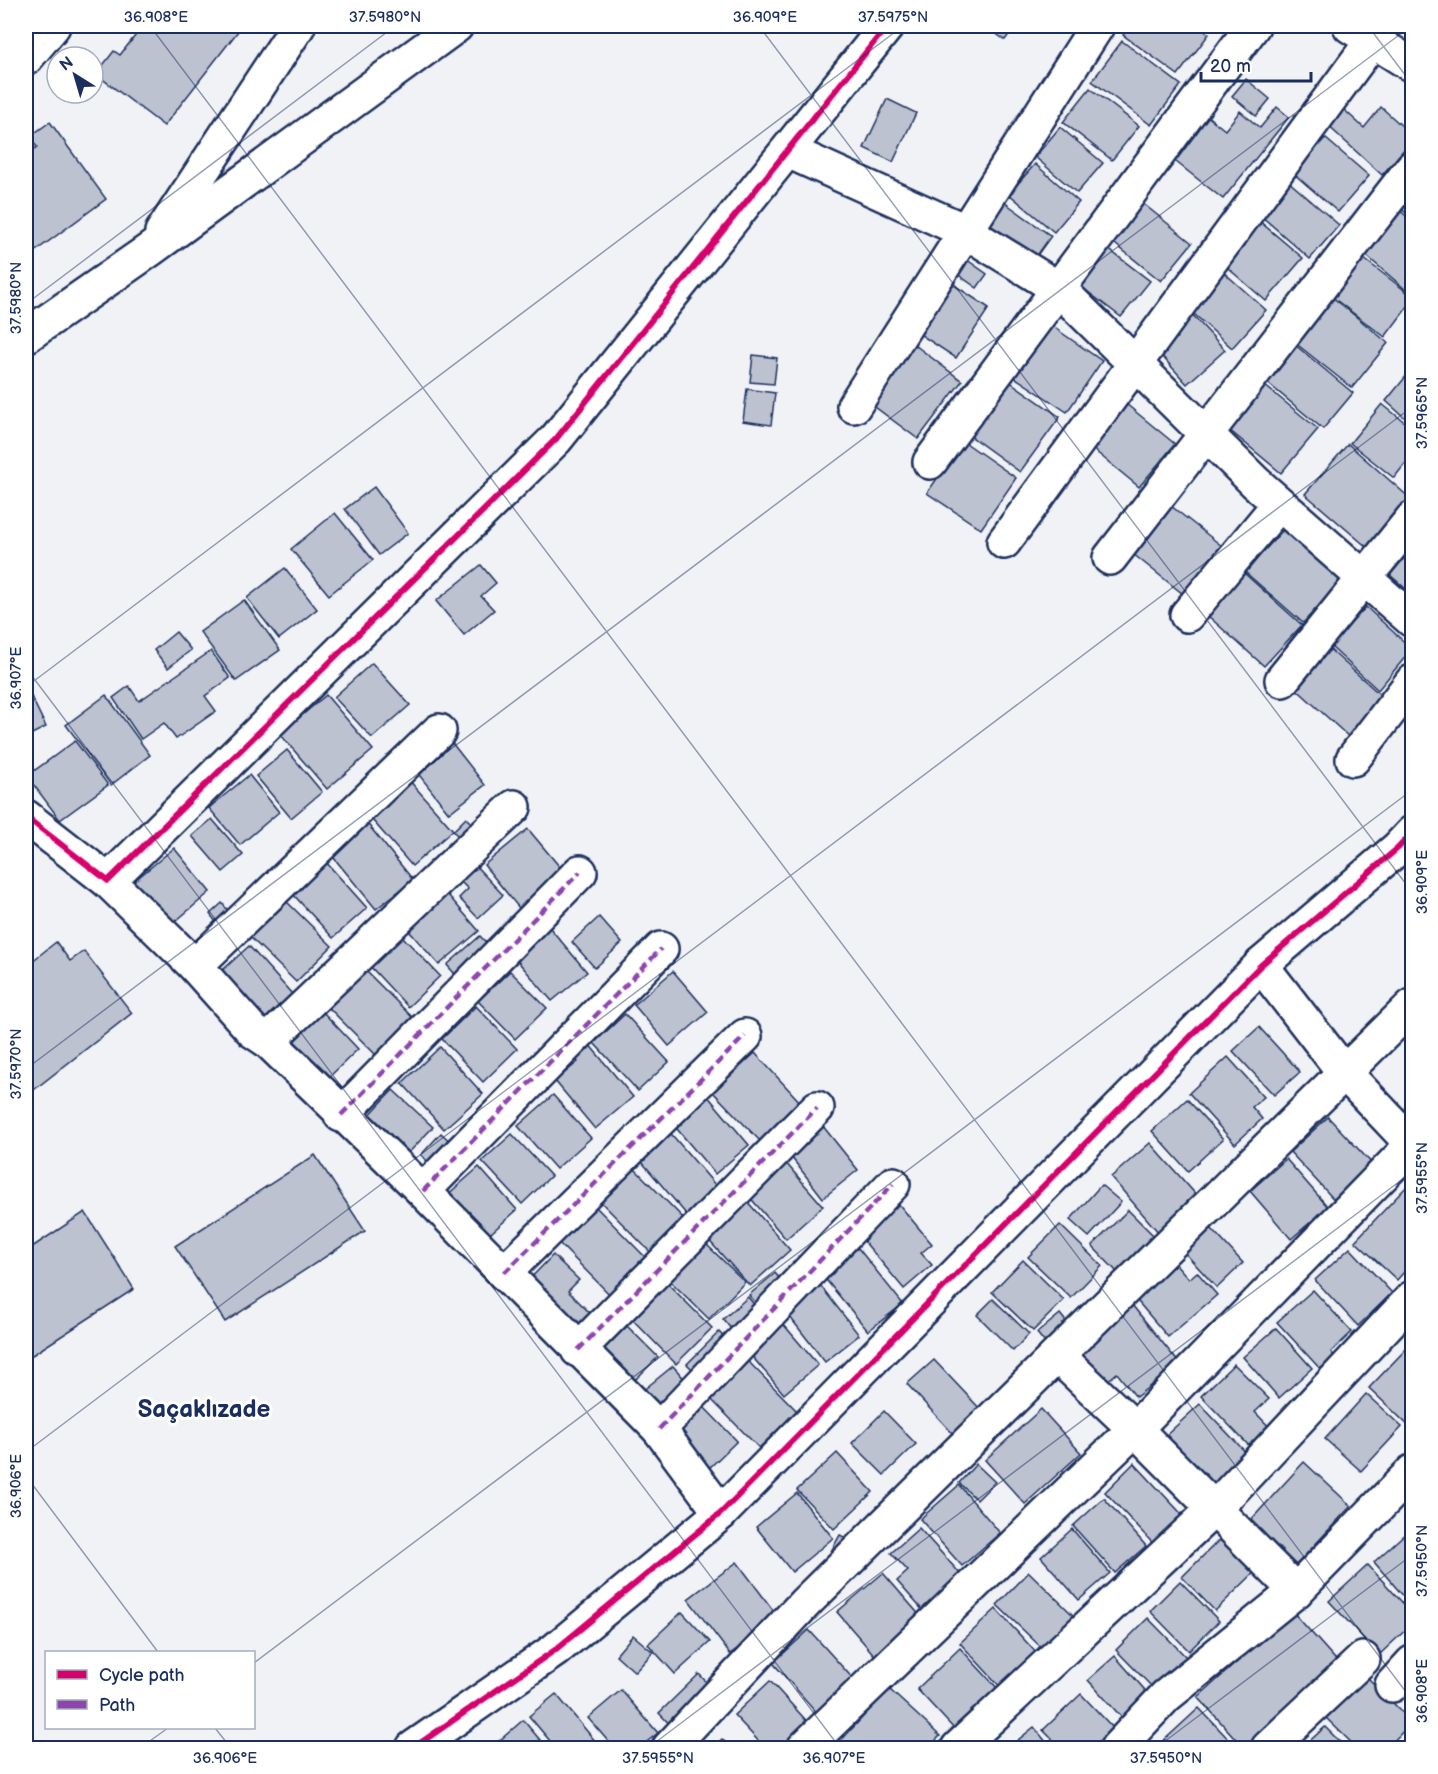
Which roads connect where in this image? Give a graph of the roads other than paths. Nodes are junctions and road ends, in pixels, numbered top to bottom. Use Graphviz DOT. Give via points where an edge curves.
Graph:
graph roads {
  1 [pos="53,26"];
  2 [pos="298,26"];
  3 [pos="456,26"];
  4 [pos="887,26"];
  5 [pos="1097,26"];
  6 [pos="1253,26"];
  7 [pos="1362,32"];
  8 [pos="26,58"];
  9 [pos="1413,65"];
  10 [pos="788,150"];
  11 [pos="1413,168"];
  12 [pos="965,231"];
  13 [pos="151,249"];
  14 [pos="1059,289"];
  15 [pos="26,336"];
  16 [pos="1135,363"];
  17 [pos="854,406"];
  18 [pos="1206,435"];
  19 [pos="930,462"];
  20 [pos="1279,504"];
  21 [pos="1413,519"];
  22 [pos="1004,542"];
  23 [pos="1110,558"];
  24 [pos="1363,577"];
  25 [pos="1187,615"];
  26 [pos="1413,620"];
  27 [pos="1282,680"];
  28 [pos="1413,682"];
  29 [pos="439,731"];
  30 [pos="1353,759"];
  31 [pos="514,807"];
  32 [pos="26,817"];
  33 [pos="1413,833"];
  34 [pos="580,872"];
  35 [pos="108,882"];
  36 [pos="661,949"];
  37 [pos="1261,965"];
  38 [pos="195,966"];
  39 [pos="1413,1006"];
  40 [pos="746,1036"];
  41 [pos="268,1041"];
  42 [pos="1344,1071"];
  43 [pos="817,1108"];
  44 [pos="341,1115"];
  45 [pos="1413,1144"];
  46 [pos="893,1184"];
  47 [pos="423,1191"];
  48 [pos="504,1273"];
  49 [pos="1413,1298"];
  50 [pos="578,1350"];
  51 [pos="1058,1356"];
  52 [pos="659,1429"];
  53 [pos="1135,1429"];
  54 [pos="1413,1472"];
  55 [pos="1215,1508"];
  56 [pos="721,1513"];
  57 [pos="1296,1591"];
  58 [pos="1363,1659"];
  59 [pos="413,1749"];
  60 [pos="669,1749"];
  61 [pos="804,1749"];
  62 [pos="958,1749"];
  63 [pos="1117,1749"];
  64 [pos="1268,1749"];
  1 -- 8 [label="street"];
  2 -- 13 [label="street"];
  3 -- 13 [label="street"];
  4 -- 10 [label="street"];
  5 -- 12 [label="street"];
  6 -- 14 [label="street"];
  7 -- 9 [label="street"];
  7 -- 16 [label="street"];
  10 -- 12 [label="street"];
  10 -- 35 [label="street" via="556,439"];
  11 -- 18 [label="street"];
  12 -- 14 [label="street"];
  12 -- 17 [label="street"];
  13 -- 15 [label="street"];
  14 -- 16 [label="street"];
  14 -- 19 [label="street"];
  16 -- 18 [label="street"];
  16 -- 22 [label="street"];
  18 -- 20 [label="street"];
  18 -- 23 [label="street"];
  20 -- 24 [label="street"];
  20 -- 25 [label="street"];
  21 -- 24 [label="street"];
  24 -- 26 [label="street"];
  24 -- 27 [label="street"];
  28 -- 30 [label="street"];
  29 -- 38 [label="street"];
  31 -- 41 [label="street"];
  32 -- 35 [label="street"];
  33 -- 37 [label="street"];
  34 -- 44 [label="street"];
  35 -- 38 [label="street"];
  36 -- 47 [label="street"];
  37 -- 42 [label="street"];
  37 -- 56 [label="street"];
  38 -- 41 [label="street" via="253,1030"];
  39 -- 42 [label="street"];
  40 -- 48 [label="street"];
  41 -- 44 [label="street"];
  42 -- 45 [label="street"];
  42 -- 51 [label="street"];
  43 -- 50 [label="street"];
  44 -- 47 [label="street"];
  45 -- 53 [label="street"];
  46 -- 52 [label="street"];
  47 -- 48 [label="street"];
  48 -- 50 [label="street"];
  49 -- 55 [label="street"];
  50 -- 52 [label="street"];
  51 -- 53 [label="street"];
  51 -- 60 [label="street" via="805,1603"];
  52 -- 56 [label="street"];
  53 -- 55 [label="street"];
  53 -- 61 [label="street"];
  54 -- 57 [label="street"];
  55 -- 57 [label="street"];
  55 -- 62 [label="street"];
  56 -- 59 [label="street" via="555,1650"];
  57 -- 63 [label="street" via="1166,1696"];
  58 -- 64 [label="street"];
}
